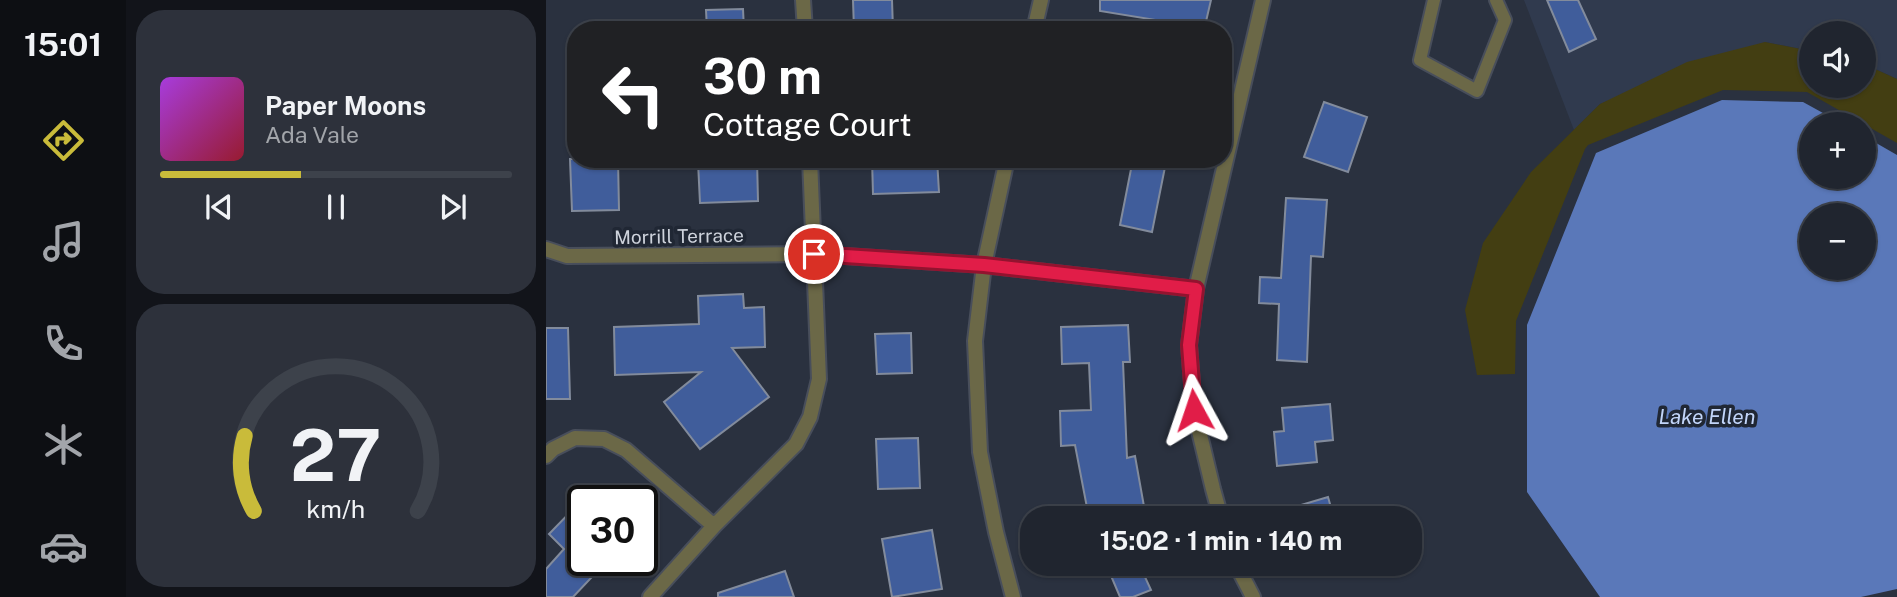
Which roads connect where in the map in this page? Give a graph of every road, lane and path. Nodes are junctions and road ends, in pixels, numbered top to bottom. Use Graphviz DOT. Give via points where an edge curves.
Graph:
graph roads {
  1 [pos="803,0"];
  2 [pos="1041,0"];
  3 [pos="1263,0"];
  4 [pos="1434,0"];
  5 [pos="1496,0"];
  6 [pos="804,21"];
  7 [pos="1036,21"];
  8 [pos="1232,134"];
  9 [pos="810,168"];
  10 [pos="1005,168"];
  11 [pos="1224,168"];
  12 [pos="546,249"];
  13 [pos="814,254"];
  14 [pos="984,265"];
  15 [pos="1196,289"];
  16 [pos="546,456"];
  17 [pos="1218,506"];
  18 [pos="714,526"];
  19 [pos="1242,576"];
  20 [pos="650,597"];
  21 [pos="1013,597"];
  22 [pos="1253,597"];
  1 -- 6 [label="street"];
  2 -- 7 [label="street"];
  3 -- 8 [label="street"];
  4 -- 5 [label="lane" via="1420,60 1477,91 1505,20"];
  9 -- 13 [label="street"];
  10 -- 14 [label="street"];
  11 -- 15 [label="street"];
  12 -- 13 [label="street, Morrill Terrace" via="566,256"];
  13 -- 14 [label="street, Morrill Terrace"];
  13 -- 18 [label="street" via="819,379 810,417 796,443"];
  14 -- 15 [label="street, Morrill Terrace"];
  14 -- 21 [label="street" via="975,341 980,452"];
  15 -- 17 [label="street" via="1189,345 1194,410"];
  16 -- 18 [label="street" via="575,438 604,439 626,450"];
  18 -- 20 [label="street"];
  19 -- 22 [label="street"];
}
